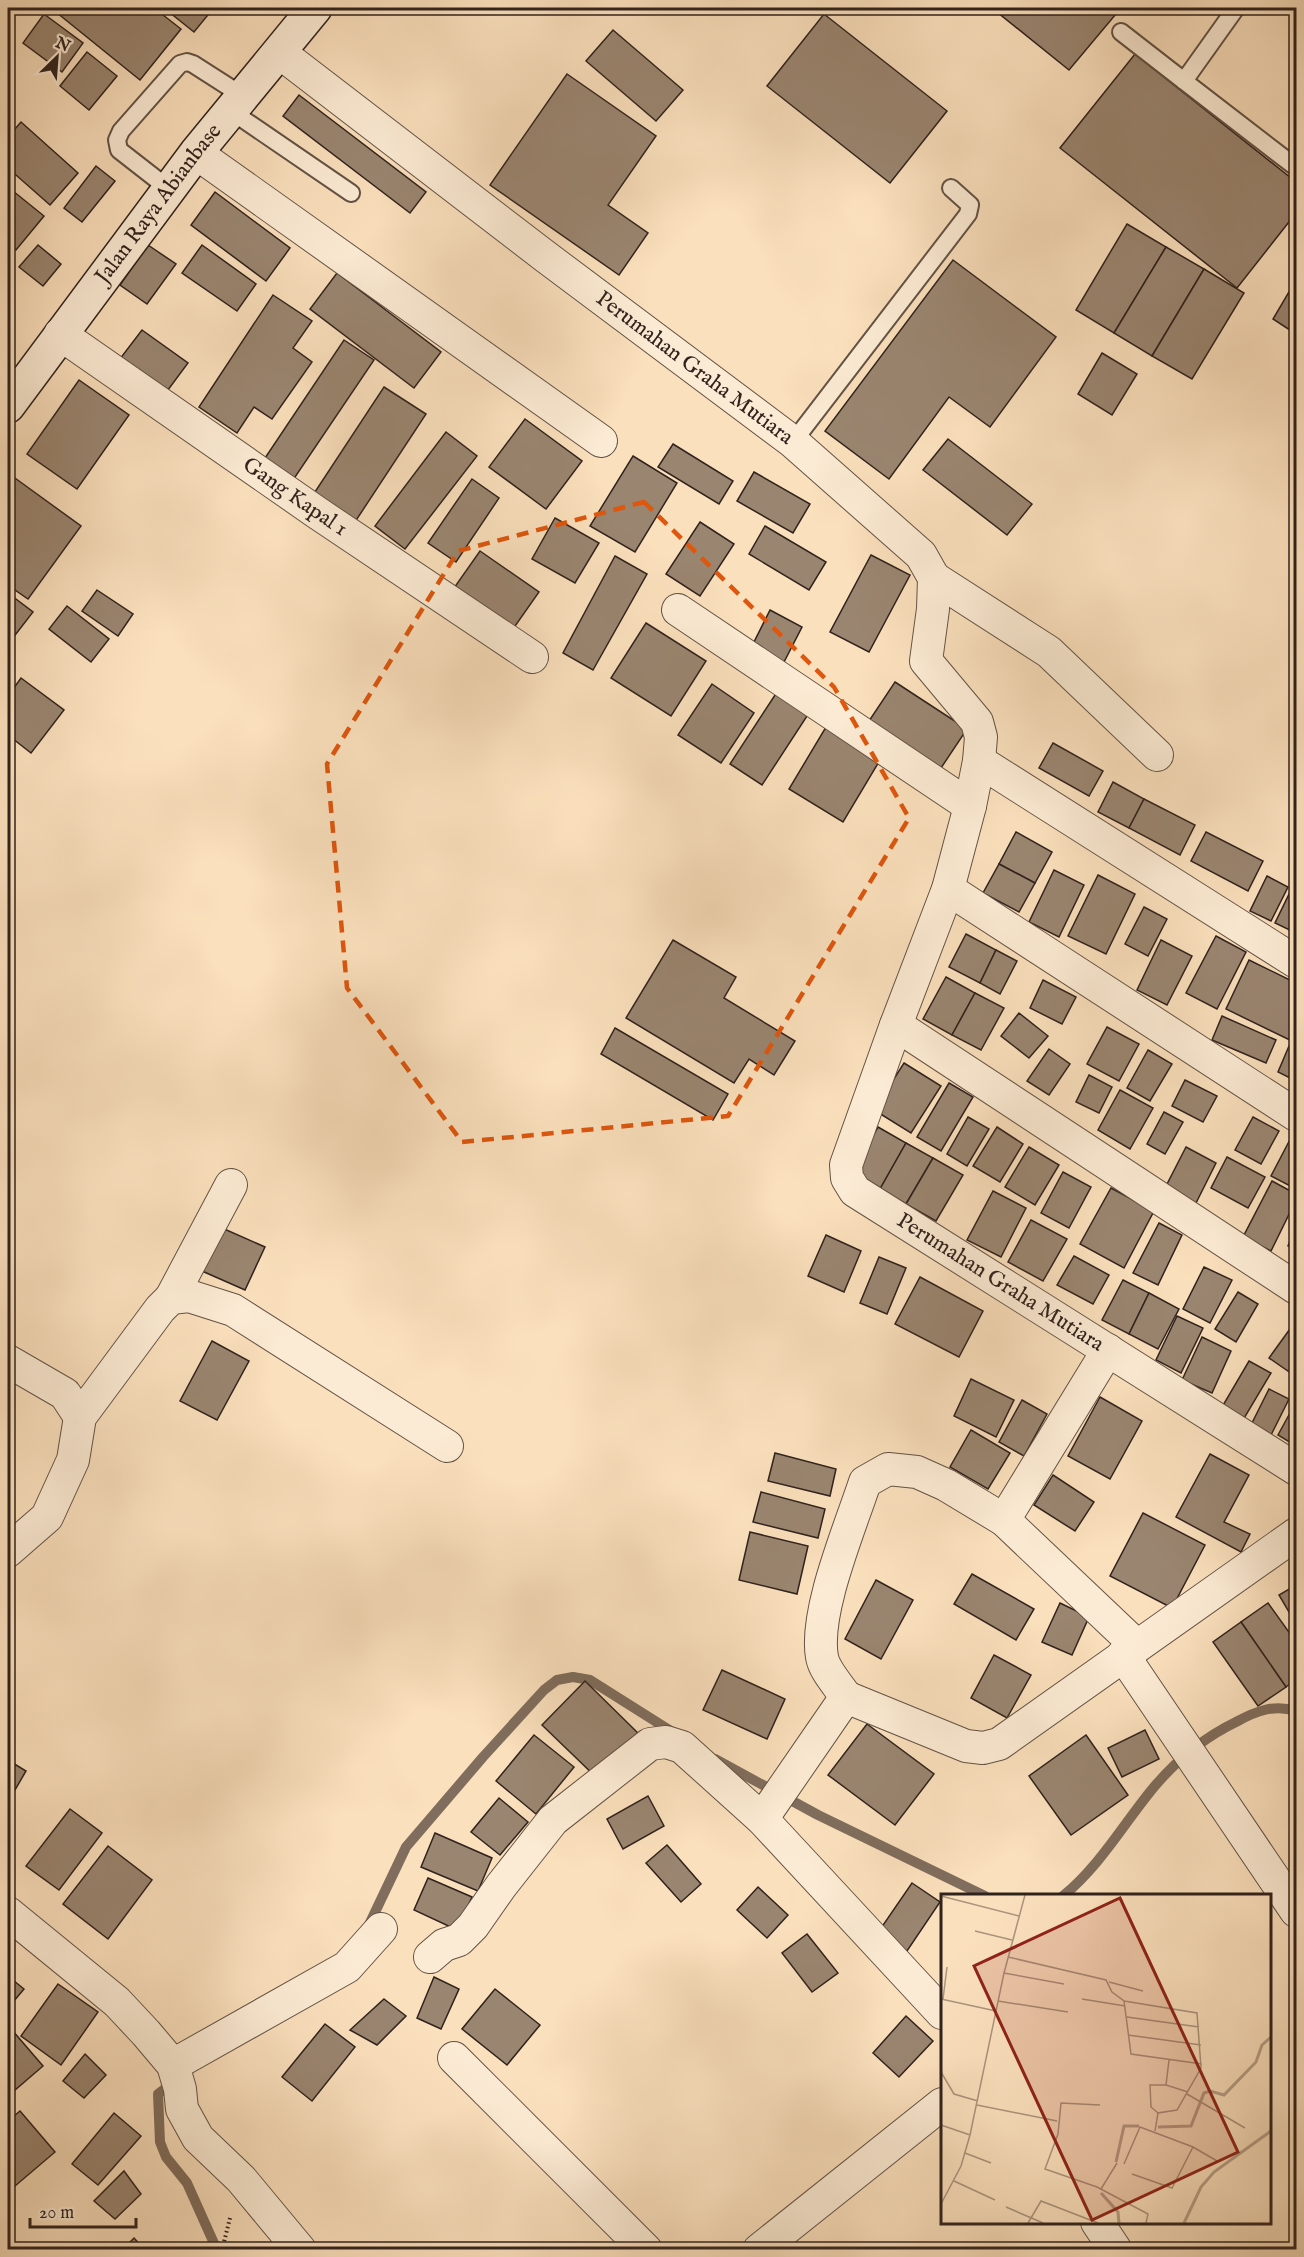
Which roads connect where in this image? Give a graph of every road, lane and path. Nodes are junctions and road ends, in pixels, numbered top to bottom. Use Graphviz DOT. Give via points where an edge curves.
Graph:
graph roads {
  1 [pos="315,8"];
  2 [pos="1236,8"];
  3 [pos="1121,32"];
  4 [pos="279,52"];
  5 [pos="1184,81"];
  6 [pos="237,104"];
  7 [pos="196,153"];
  8 [pos="1293,165"];
  9 [pos="951,188"];
  10 [pos="170,189"];
  11 [pos="351,193"];
  12 [pos="60,334"];
  13 [pos="8,403"];
  14 [pos="601,441"];
  15 [pos="794,442"];
  16 [pos="934,578"];
  17 [pos="678,610"];
  18 [pos="532,657"];
  19 [pos="1157,755"];
  20 [pos="979,761"];
  21 [pos="970,806"];
  22 [pos="948,889"];
  23 [pos="1296,962"];
  24 [pos="896,1025"];
  25 [pos="1296,1115"];
  26 [pos="231,1185"];
  27 [pos="1296,1288"];
  28 [pos="171,1298"];
  29 [pos="1108,1350"];
  30 [pos="8,1361"];
  31 [pos="80,1417"];
  32 [pos="447,1446"];
  33 [pos="1296,1469"];
  34 [pos="1004,1520"];
  35 [pos="1296,1534"];
  36 [pos="8,1551"];
  37 [pos="1130,1651"];
  38 [pos="846,1697"];
  39 [pos="762,1819"];
  40 [pos="1296,1911"];
  41 [pos="8,1912"];
  42 [pos="381,1929"];
  43 [pos="430,1957"];
  44 [pos="941,2012"];
  45 [pos="454,2058"];
  46 [pos="173,2065"];
  47 [pos="941,2105"];
  48 [pos="1098,2224"];
  49 [pos="1115,2249"];
  50 [pos="300,2250"];
  51 [pos="646,2250"];
  52 [pos="759,2250"];
  1 -- 4 [label="main road, Jalan Raya Abianbase"];
  2 -- 5 [label="lane"];
  3 -- 5 [label="lane"];
  4 -- 6 [label="main road, Jalan Raya Abianbase"];
  4 -- 15 [label="street, Perumahan Graha Mutiara"];
  5 -- 8 [label="lane"];
  6 -- 7 [label="main road, Jalan Raya Abianbase"];
  6 -- 10 [label="lane" via="193,63 187,62 180,64 121,130 119,150"];
  6 -- 11 [label="lane"];
  7 -- 10 [label="main road, Jalan Raya Abianbase"];
  7 -- 14 [label="street"];
  9 -- 15 [label="lane" via="970,205 968,214"];
  10 -- 12 [label="main road, Jalan Raya Abianbase"];
  12 -- 13 [label="main road, Jalan Raya Abianbase"];
  12 -- 18 [label="street, Gang Kapal 1"];
  15 -- 16 [label="street, Perumahan Graha Mutiara" via="921,555"];
  16 -- 19 [label="street" via="1049,652"];
  16 -- 20 [label="street, Perumahan Graha Mutiara" via="926,662 977,722 981,737"];
  17 -- 21 [label="street"];
  20 -- 21 [label="street, Perumahan Graha Mutiara"];
  20 -- 23 [label="street"];
  21 -- 22 [label="street, Perumahan Graha Mutiara"];
  22 -- 24 [label="street, Perumahan Graha Mutiara"];
  22 -- 25 [label="street"];
  24 -- 27 [label="street"];
  24 -- 29 [label="street, Perumahan Graha Mutiara" via="846,1165 847,1178 855,1191"];
  26 -- 28 [label="street"];
  28 -- 31 [label="street"];
  28 -- 32 [label="street" via="189,1296 233,1310"];
  29 -- 33 [label="street, Perumahan Graha Mutiara"];
  29 -- 34 [label="street"];
  30 -- 31 [label="street" via="64,1394"];
  31 -- 36 [label="street" via="73,1460 47,1517"];
  34 -- 37 [label="street"];
  34 -- 38 [label="street" via="917,1472 888,1469 865,1482 820,1630 822,1660"];
  35 -- 37 [label="street"];
  37 -- 38 [label="street" via="999,1744 983,1748 966,1746"];
  37 -- 40 [label="street" via="1182,1742"];
  38 -- 39 [label="street"];
  39 -- 43 [label="street" via="682,1747 666,1742 650,1744 553,1820 473,1926 459,1940 444,1945"];
  39 -- 44 [label="street"];
  41 -- 46 [label="street" via="117,2002"];
  42 -- 46 [label="street" via="347,1967"];
  45 -- 51 [label="street"];
  46 -- 50 [label="street" via="182,2109 198,2138 241,2179"];
  47 -- 52 [label="street"];
  48 -- 49 [label="street"];
}
